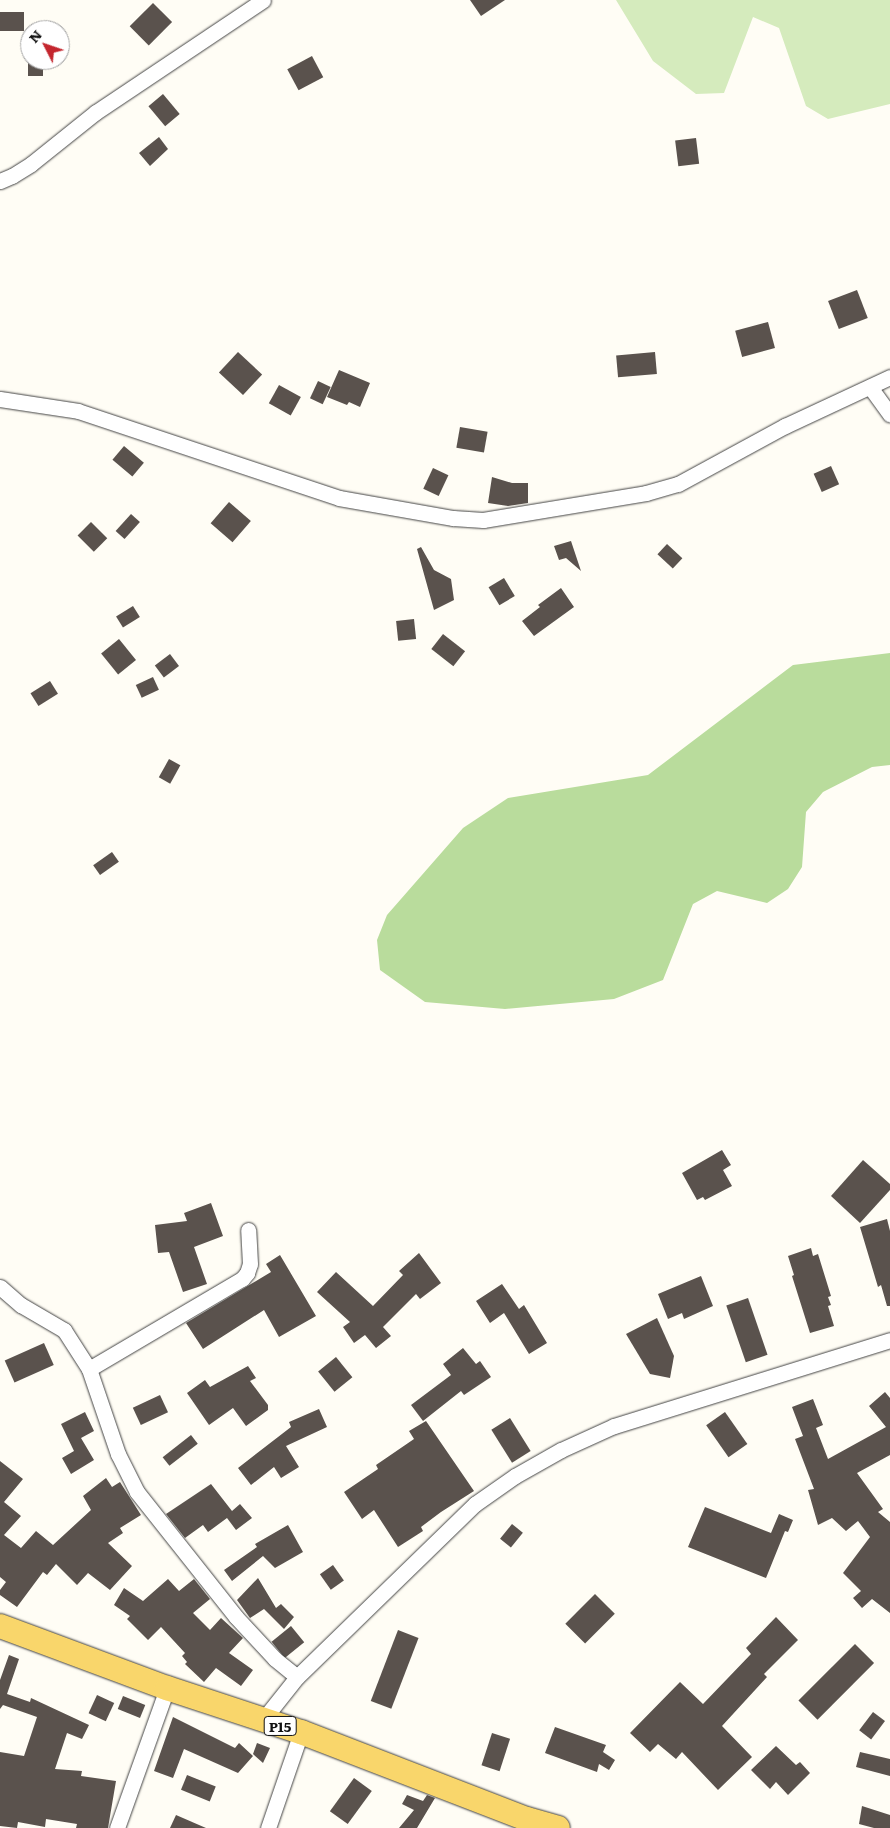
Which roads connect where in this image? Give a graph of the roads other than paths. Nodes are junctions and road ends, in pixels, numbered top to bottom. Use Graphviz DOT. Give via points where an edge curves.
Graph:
graph roads {
  1 [pos="263,0"];
  2 [pos="0,181"];
  3 [pos="890,377"];
  4 [pos="870,387"];
  5 [pos="0,399"];
  6 [pos="890,415"];
  7 [pos="248,1230"];
  8 [pos="0,1287"];
  9 [pos="890,1340"];
  10 [pos="89,1369"];
  11 [pos="0,1626"];
  12 [pos="297,1677"];
  13 [pos="167,1688"];
  14 [pos="262,1720"];
  15 [pos="301,1732"];
  16 [pos="530,1823"];
  17 [pos="117,1828"];
  18 [pos="268,1828"];
  19 [pos="558,1828"];
  1 -- 2 [label="street" via="96,112 31,164"];
  3 -- 4 [label="street"];
  4 -- 5 [label="street" via="786,426 678,484 646,493 482,520 452,518 339,498 78,411"];
  4 -- 6 [label="street"];
  7 -- 10 [label="street" via="250,1264 242,1279"];
  8 -- 10 [label="street" via="64,1330"];
  9 -- 12 [label="street" via="614,1426 515,1476 476,1504"];
  10 -- 12 [label="street" via="118,1454 137,1492 236,1617 275,1659"];
  11 -- 13 [label="main road, P15"];
  12 -- 14 [label="street"];
  13 -- 14 [label="main road, P15"];
  13 -- 17 [label="street"];
  14 -- 15 [label="main road, P15"];
  15 -- 16 [label="main road, P15"];
  15 -- 18 [label="street"];
  16 -- 19 [label="main road, P15"];
}
